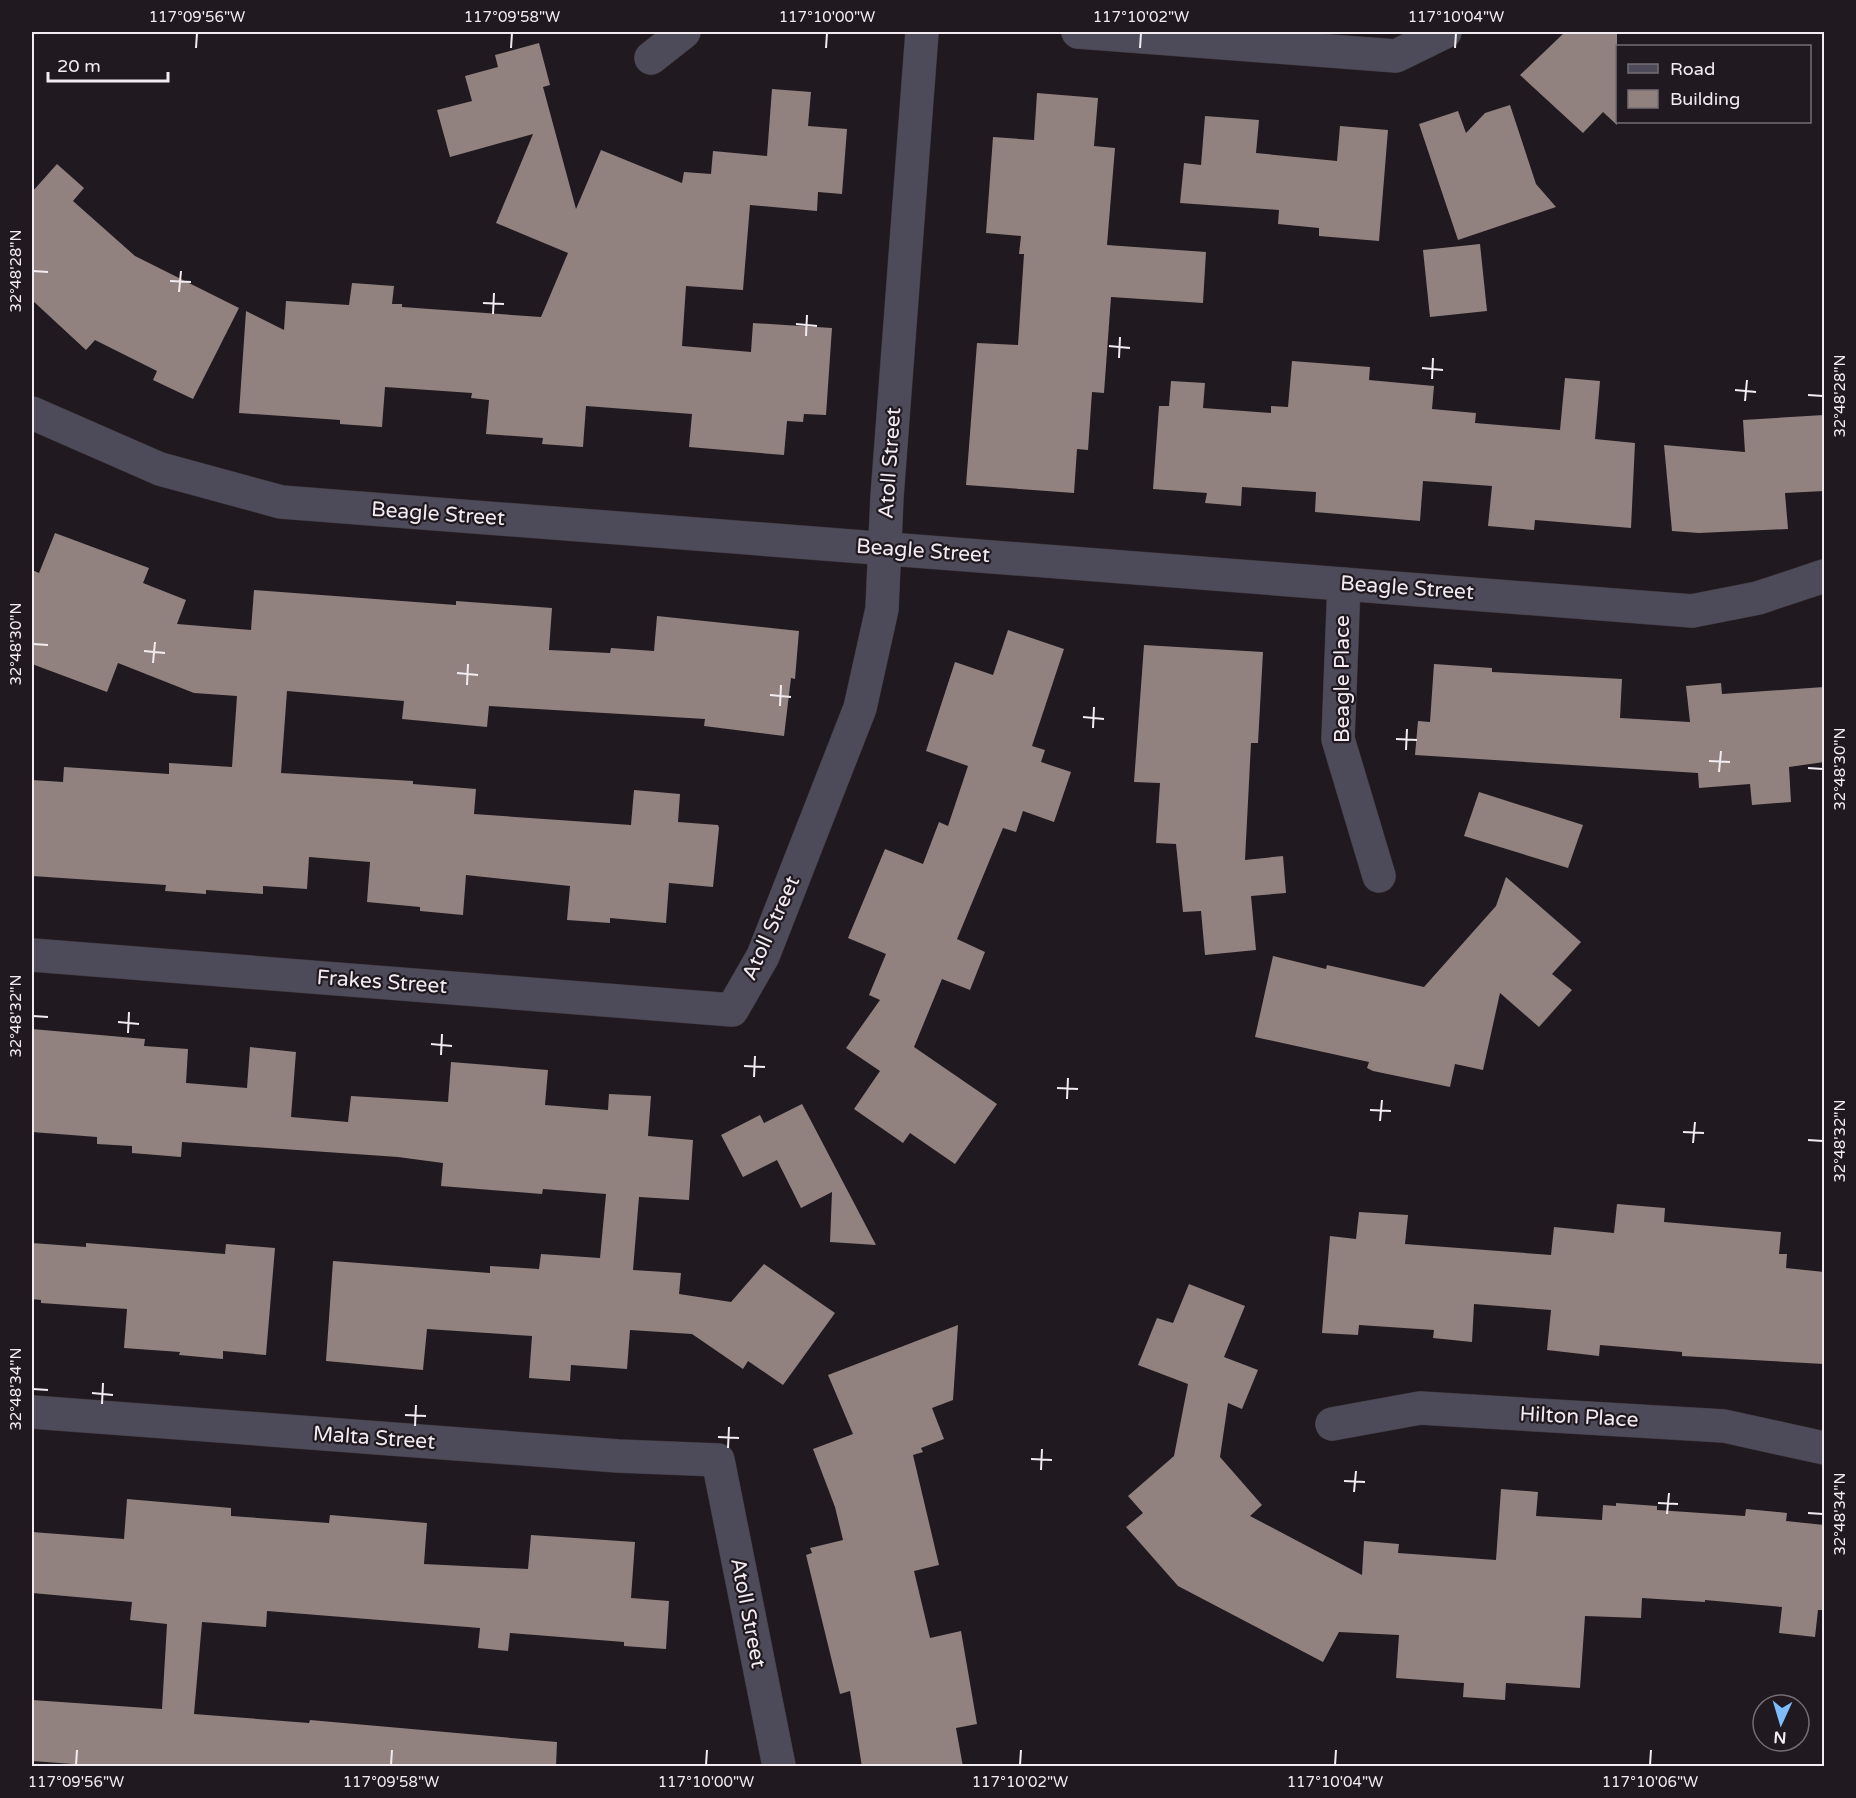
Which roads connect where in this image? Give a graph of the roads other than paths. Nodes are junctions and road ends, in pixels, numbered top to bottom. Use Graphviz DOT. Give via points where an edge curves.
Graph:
graph roads {
  1 [pos="684,32"];
  2 [pos="922,32"];
  3 [pos="1078,32"];
  4 [pos="1445,32"];
  5 [pos="651,58"];
  6 [pos="32,413"];
  7 [pos="884,548"];
  8 [pos="1824,576"];
  9 [pos="1344,584"];
  10 [pos="1379,876"];
  11 [pos="32,955"];
  12 [pos="732,1010"];
  13 [pos="32,1412"];
  14 [pos="1332,1424"];
  15 [pos="1824,1448"];
  16 [pos="718,1460"];
  17 [pos="779,1767"];
  1 -- 5 [label="street"];
  2 -- 7 [label="street, Atoll Street"];
  3 -- 4 [label="street" via="1396,56"];
  6 -- 7 [label="street, Beagle Street" via="160,469 281,502"];
  7 -- 9 [label="street, Beagle Street"];
  7 -- 12 [label="street, Atoll Street" via="882,609 860,708 763,956"];
  8 -- 9 [label="street, Beagle Street" via="1758,598 1692,611"];
  9 -- 10 [label="street, Beagle Place" via="1338,739"];
  11 -- 12 [label="street, Frakes Street"];
  13 -- 16 [label="street, Malta Street"];
  14 -- 15 [label="street, Hilton Place" via="1420,1408 1724,1426"];
  16 -- 17 [label="street, Atoll Street"];
}
